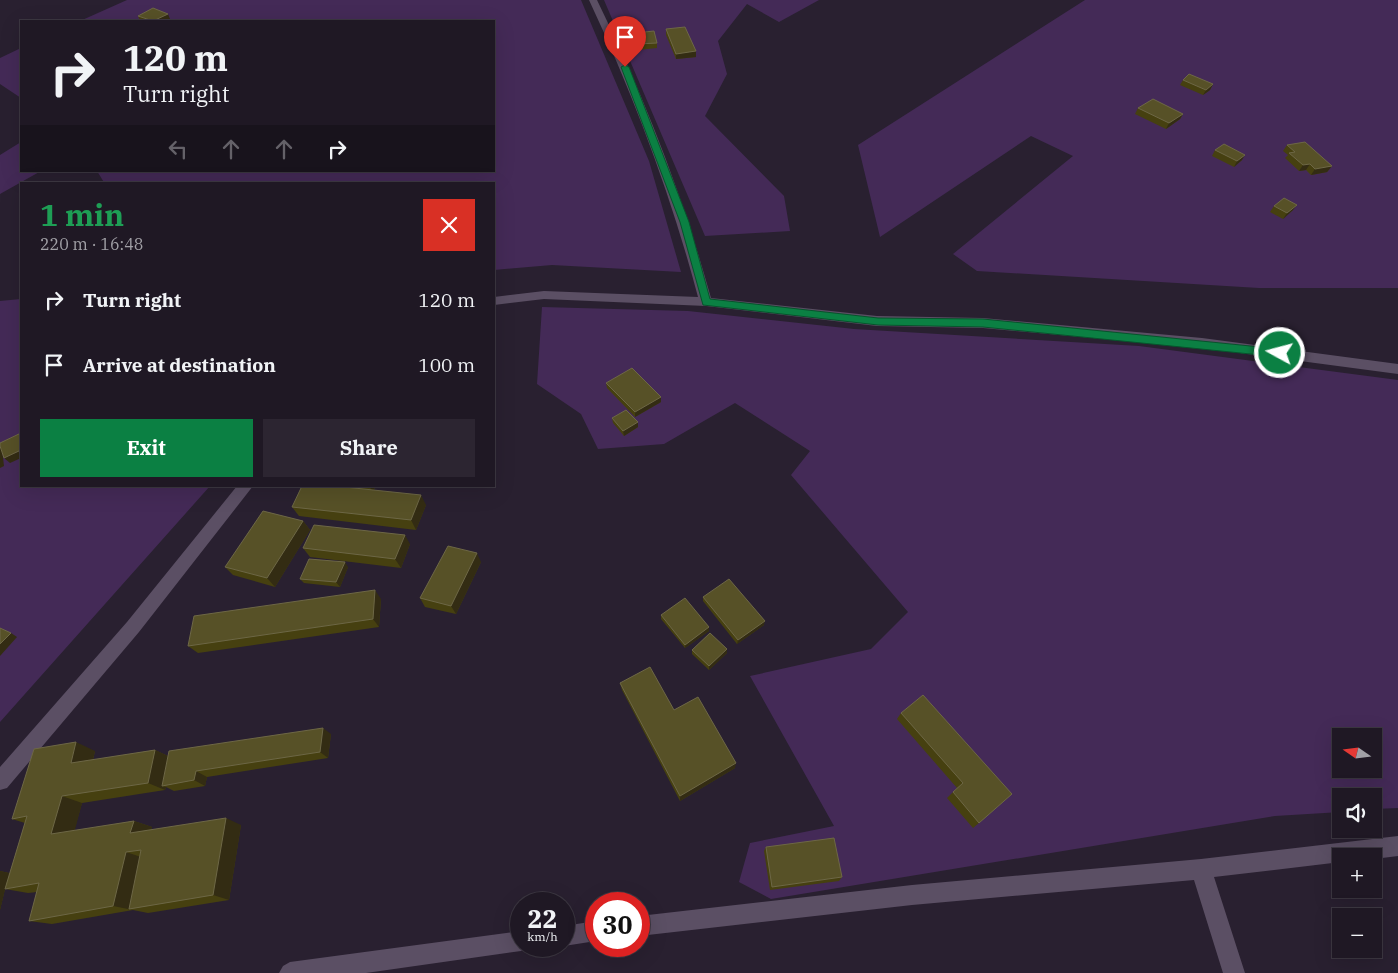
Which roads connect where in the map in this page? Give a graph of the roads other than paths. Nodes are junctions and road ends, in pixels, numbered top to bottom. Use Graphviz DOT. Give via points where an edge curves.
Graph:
graph roads {
  1 [pos="593,0"];
  2 [pos="495,302"];
  3 [pos="706,302"];
  4 [pos="1398,369"];
  5 [pos="245,487"];
  6 [pos="0,782"];
  7 [pos="1398,846"];
  8 [pos="1201,869"];
  9 [pos="650,925"];
  10 [pos="510,943"];
  11 [pos="290,973"];
  12 [pos="1234,973"];
  1 -- 3 [label="street" via="625,67 656,147 684,222"];
  2 -- 3 [label="street" via="544,295"];
  3 -- 4 [label="street" via="878,321 983,323 1192,342"];
  5 -- 6 [label="street" via="133,627"];
  7 -- 8 [label="street"];
  8 -- 9 [label="street" via="912,895"];
  8 -- 12 [label="street"];
  10 -- 11 [label="street"];
}
